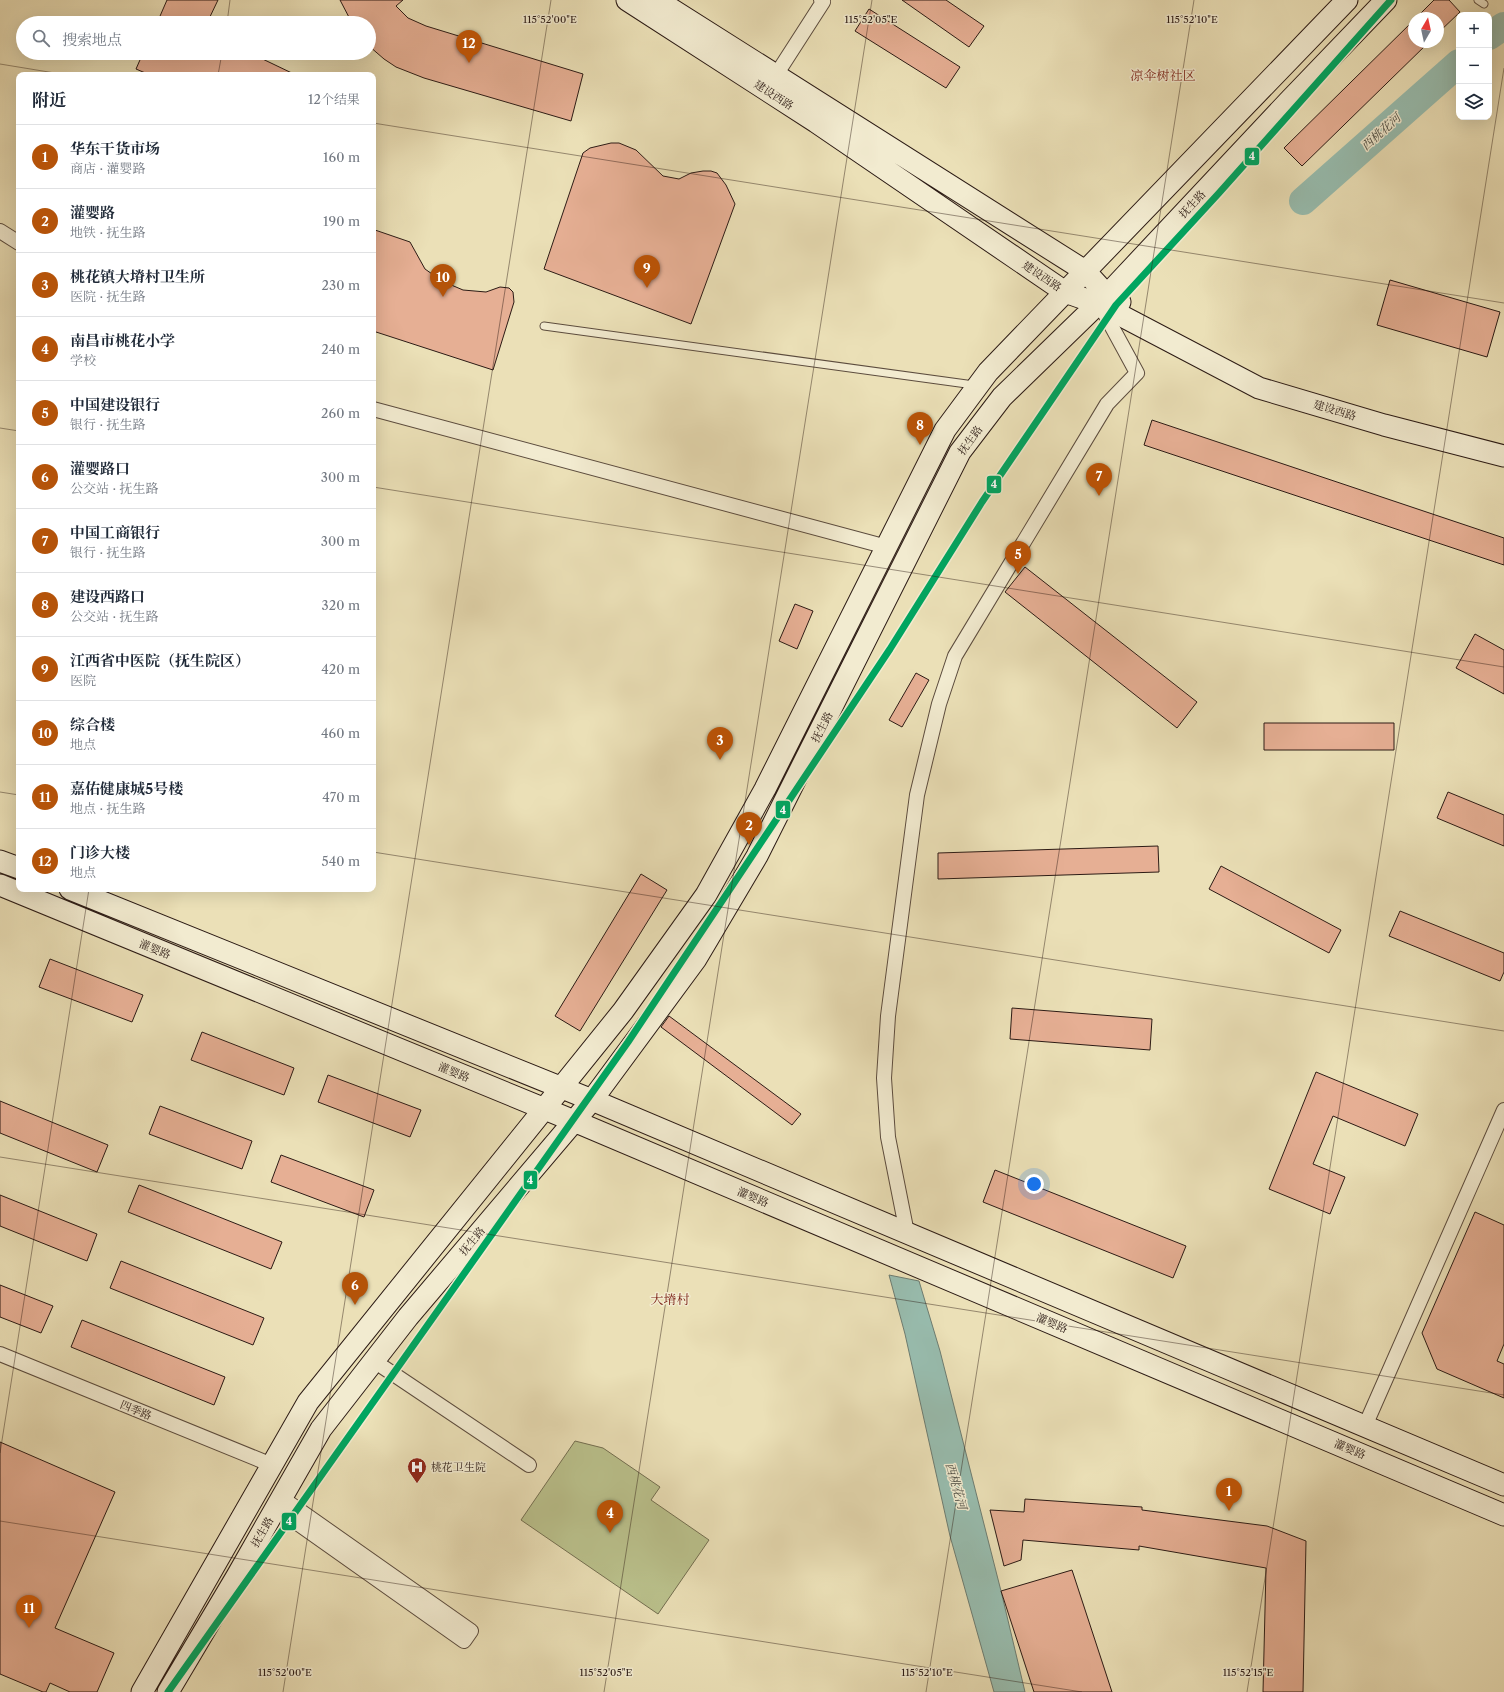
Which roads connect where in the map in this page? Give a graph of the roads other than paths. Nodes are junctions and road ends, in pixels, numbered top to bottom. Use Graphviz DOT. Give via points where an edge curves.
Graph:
graph roads {
  1 [pos="627,0"];
  2 [pos="658,0"];
  3 [pos="821,0"];
  4 [pos="1347,0"];
  5 [pos="1386,0"];
  6 [pos="776,75"];
  7 [pos="0,231"];
  8 [pos="16,241"];
  9 [pos="1085,271"];
  10 [pos="1065,292"];
  11 [pos="1103,299"];
  12 [pos="544,326"];
  13 [pos="978,386"];
  14 [pos="376,410"];
  15 [pos="1504,445"];
  16 [pos="1504,456"];
  17 [pos="887,547"];
  18 [pos="0,861"];
  19 [pos="16,867"];
  20 [pos="0,885"];
  21 [pos="16,892"];
  22 [pos="17,892"];
  23 [pos="77,892"];
  24 [pos="562,1088"];
  25 [pos="592,1100"];
  26 [pos="544,1109"];
  27 [pos="1504,1110"];
  28 [pos="574,1121"];
  29 [pos="907,1233"];
  30 [pos="0,1354"];
  31 [pos="374,1361"];
  32 [pos="1365,1426"];
  33 [pos="272,1465"];
  34 [pos="529,1465"];
  35 [pos="1504,1485"];
  36 [pos="279,1503"];
  37 [pos="1504,1515"];
  38 [pos="142,1692"];
  39 [pos="168,1692"];
  1 -- 10 [label="main road, 建设西路" via="816,122"];
  2 -- 6 [label="main road, 建设西路"];
  3 -- 6 [label="street" via="823,2"];
  4 -- 9 [label="main road, 抚生路"];
  5 -- 11 [label="main road, 抚生路"];
  6 -- 9 [label="main road, 建设西路"];
  7 -- 8 [label="street"];
  9 -- 10 [label="main road, 抚生路"];
  9 -- 11 [label="main road, 建设西路"];
  10 -- 11 [label="main road, 建设西路"];
  10 -- 13 [label="main road, 抚生路" via="988,372"];
  11 -- 15 [label="main road, 建设西路" via="1264,377 1387,414"];
  11 -- 16 [label="main road, 建设西路" via="1259,388 1384,425"];
  11 -- 25 [label="main road, 抚生路" via="1002,397 960,452 757,856 696,959"];
  11 -- 29 [label="street" via="1137,373 1107,404 955,656 939,704 917,795 888,1016 884,1078 888,1138"];
  12 -- 13 [label="lane"];
  13 -- 17 [label="main road, 抚生路" via="945,430"];
  14 -- 17 [label="street"];
  17 -- 24 [label="main road, 抚生路" via="765,789 706,895 623,1011"];
  18 -- 19 [label="main road"];
  20 -- 21 [label="main road, 灌婴路"];
  22 -- 26 [label="main road, 灌婴路"];
  23 -- 24 [label="main road"];
  24 -- 25 [label="main road"];
  24 -- 26 [label="main road, 抚生路"];
  25 -- 28 [label="main road, 抚生路"];
  25 -- 29 [label="main road"];
  26 -- 28 [label="main road, 灌婴路"];
  26 -- 33 [label="main road, 抚生路" via="308,1402"];
  27 -- 32 [label="street"];
  28 -- 31 [label="main road, 抚生路" via="428,1293"];
  28 -- 37 [label="main road, 灌婴路"];
  29 -- 32 [label="main road"];
  30 -- 33 [label="street, 四季路"];
  31 -- 34 [label="street"];
  31 -- 36 [label="main road, 抚生路" via="321,1429"];
  32 -- 35 [label="main road"];
  33 -- 38 [label="main road, 抚生路"];
  36 -- 36 [label="street" via="471,1631 464,1641"];
  36 -- 39 [label="main road, 抚生路"];
}
